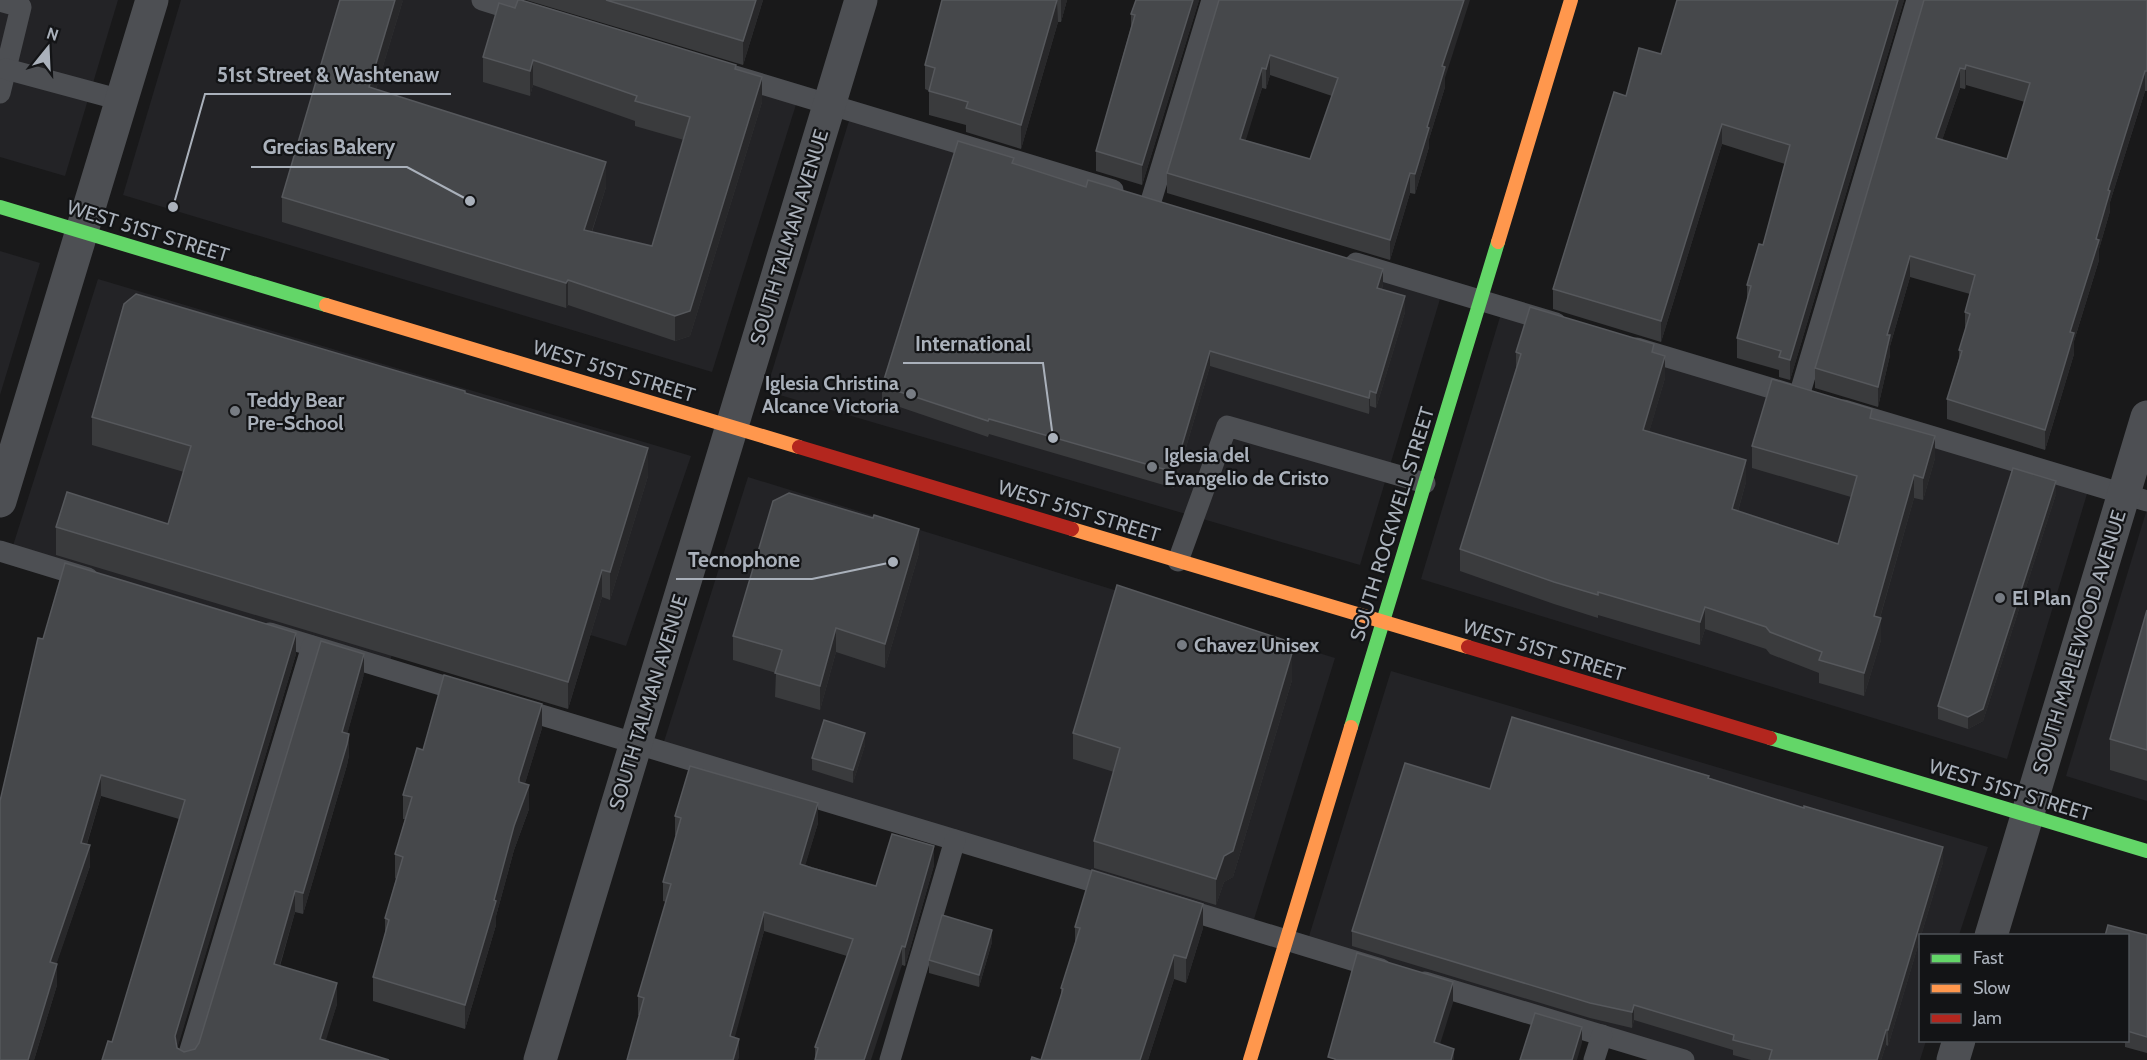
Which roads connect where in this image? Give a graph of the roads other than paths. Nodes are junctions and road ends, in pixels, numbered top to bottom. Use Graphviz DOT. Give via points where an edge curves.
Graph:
graph roads {
  1 [pos="152,0"];
  2 [pos="482,0"];
  3 [pos="861,0"];
  4 [pos="1212,0"];
  5 [pos="1571,0"];
  6 [pos="1917,0"];
  7 [pos="0,1"];
  8 [pos="507,4"];
  9 [pos="540,18"];
  10 [pos="6,69"];
  11 [pos="712,69"];
  12 [pos="0,93"];
  13 [pos="121,100"];
  14 [pos="829,104"];
  15 [pos="1151,201"];
  16 [pos="0,207"];
  17 [pos="1174,208"];
  18 [pos="82,231"];
  19 [pos="1341,258"];
  20 [pos="1480,300"];
  21 [pos="1574,329"];
  22 [pos="1619,342"];
  23 [pos="1799,396"];
  24 [pos="2147,417"];
  25 [pos="732,427"];
  26 [pos="1425,483"];
  27 [pos="2135,497"];
  28 [pos="0,501"];
  29 [pos="0,551"];
  30 [pos="1178,561"];
  31 [pos="108,584"];
  32 [pos="1383,622"];
  33 [pos="255,628"];
  34 [pos="312,646"];
  35 [pos="636,743"];
  36 [pos="2027,816"];
  37 [pos="955,840"];
  38 [pos="2147,851"];
  39 [pos="1136,894"];
  40 [pos="1158,901"];
  41 [pos="1992,934"];
  42 [pos="1286,940"];
  43 [pos="1602,1035"];
  44 [pos="1959,1042"];
  45 [pos="187,1060"];
  46 [pos="540,1060"];
  47 [pos="890,1060"];
  48 [pos="1250,1060"];
  49 [pos="1594,1060"];
  50 [pos="1684,1060"];
  51 [pos="1953,1060"];
  1 -- 13 [label="street"];
  2 -- 8 [label="lane"];
  3 -- 14 [label="street, SOUTH TALMAN AVENUE"];
  4 -- 15 [label="lane"];
  5 -- 20 [label="street, SOUTH ROCKWELL STREET"];
  6 -- 23 [label="lane"];
  7 -- 10 [label="lane" via="21,7"];
  8 -- 9 [label="lane"];
  10 -- 12 [label="lane"];
  10 -- 13 [label="lane"];
  11 -- 14 [label="lane"];
  13 -- 18 [label="street"];
  14 -- 15 [label="lane"];
  14 -- 25 [label="street, SOUTH TALMAN AVENUE"];
  15 -- 17 [label="lane"];
  16 -- 18 [label="street, WEST 51ST STREET"];
  18 -- 25 [label="street, WEST 51ST STREET"];
  18 -- 28 [label="street"];
  19 -- 20 [label="lane"];
  20 -- 21 [label="lane"];
  20 -- 26 [label="street, SOUTH ROCKWELL STREET"];
  22 -- 23 [label="lane"];
  23 -- 27 [label="lane"];
  24 -- 27 [label="street, SOUTH MAPLEWOOD AVENUE"];
  25 -- 30 [label="street, WEST 51ST STREET"];
  25 -- 35 [label="street, SOUTH TALMAN AVENUE"];
  26 -- 30 [label="lane" via="1227,426"];
  26 -- 32 [label="street, SOUTH ROCKWELL STREET"];
  27 -- 36 [label="street, SOUTH MAPLEWOOD AVENUE"];
  29 -- 31 [label="lane"];
  30 -- 32 [label="street, WEST 51ST STREET"];
  32 -- 36 [label="street, WEST 51ST STREET"];
  32 -- 42 [label="street, SOUTH ROCKWELL STREET"];
  33 -- 34 [label="lane"];
  34 -- 35 [label="lane"];
  34 -- 45 [label="lane"];
  35 -- 37 [label="lane"];
  35 -- 46 [label="street, SOUTH TALMAN AVENUE"];
  36 -- 38 [label="street, WEST 51ST STREET"];
  36 -- 41 [label="street, SOUTH MAPLEWOOD AVENUE"];
  37 -- 39 [label="lane"];
  37 -- 47 [label="lane"];
  40 -- 42 [label="lane"];
  42 -- 43 [label="lane"];
  42 -- 48 [label="street, SOUTH ROCKWELL STREET"];
  43 -- 49 [label="lane"];
  43 -- 50 [label="lane"];
  44 -- 51 [label="street"];
}
